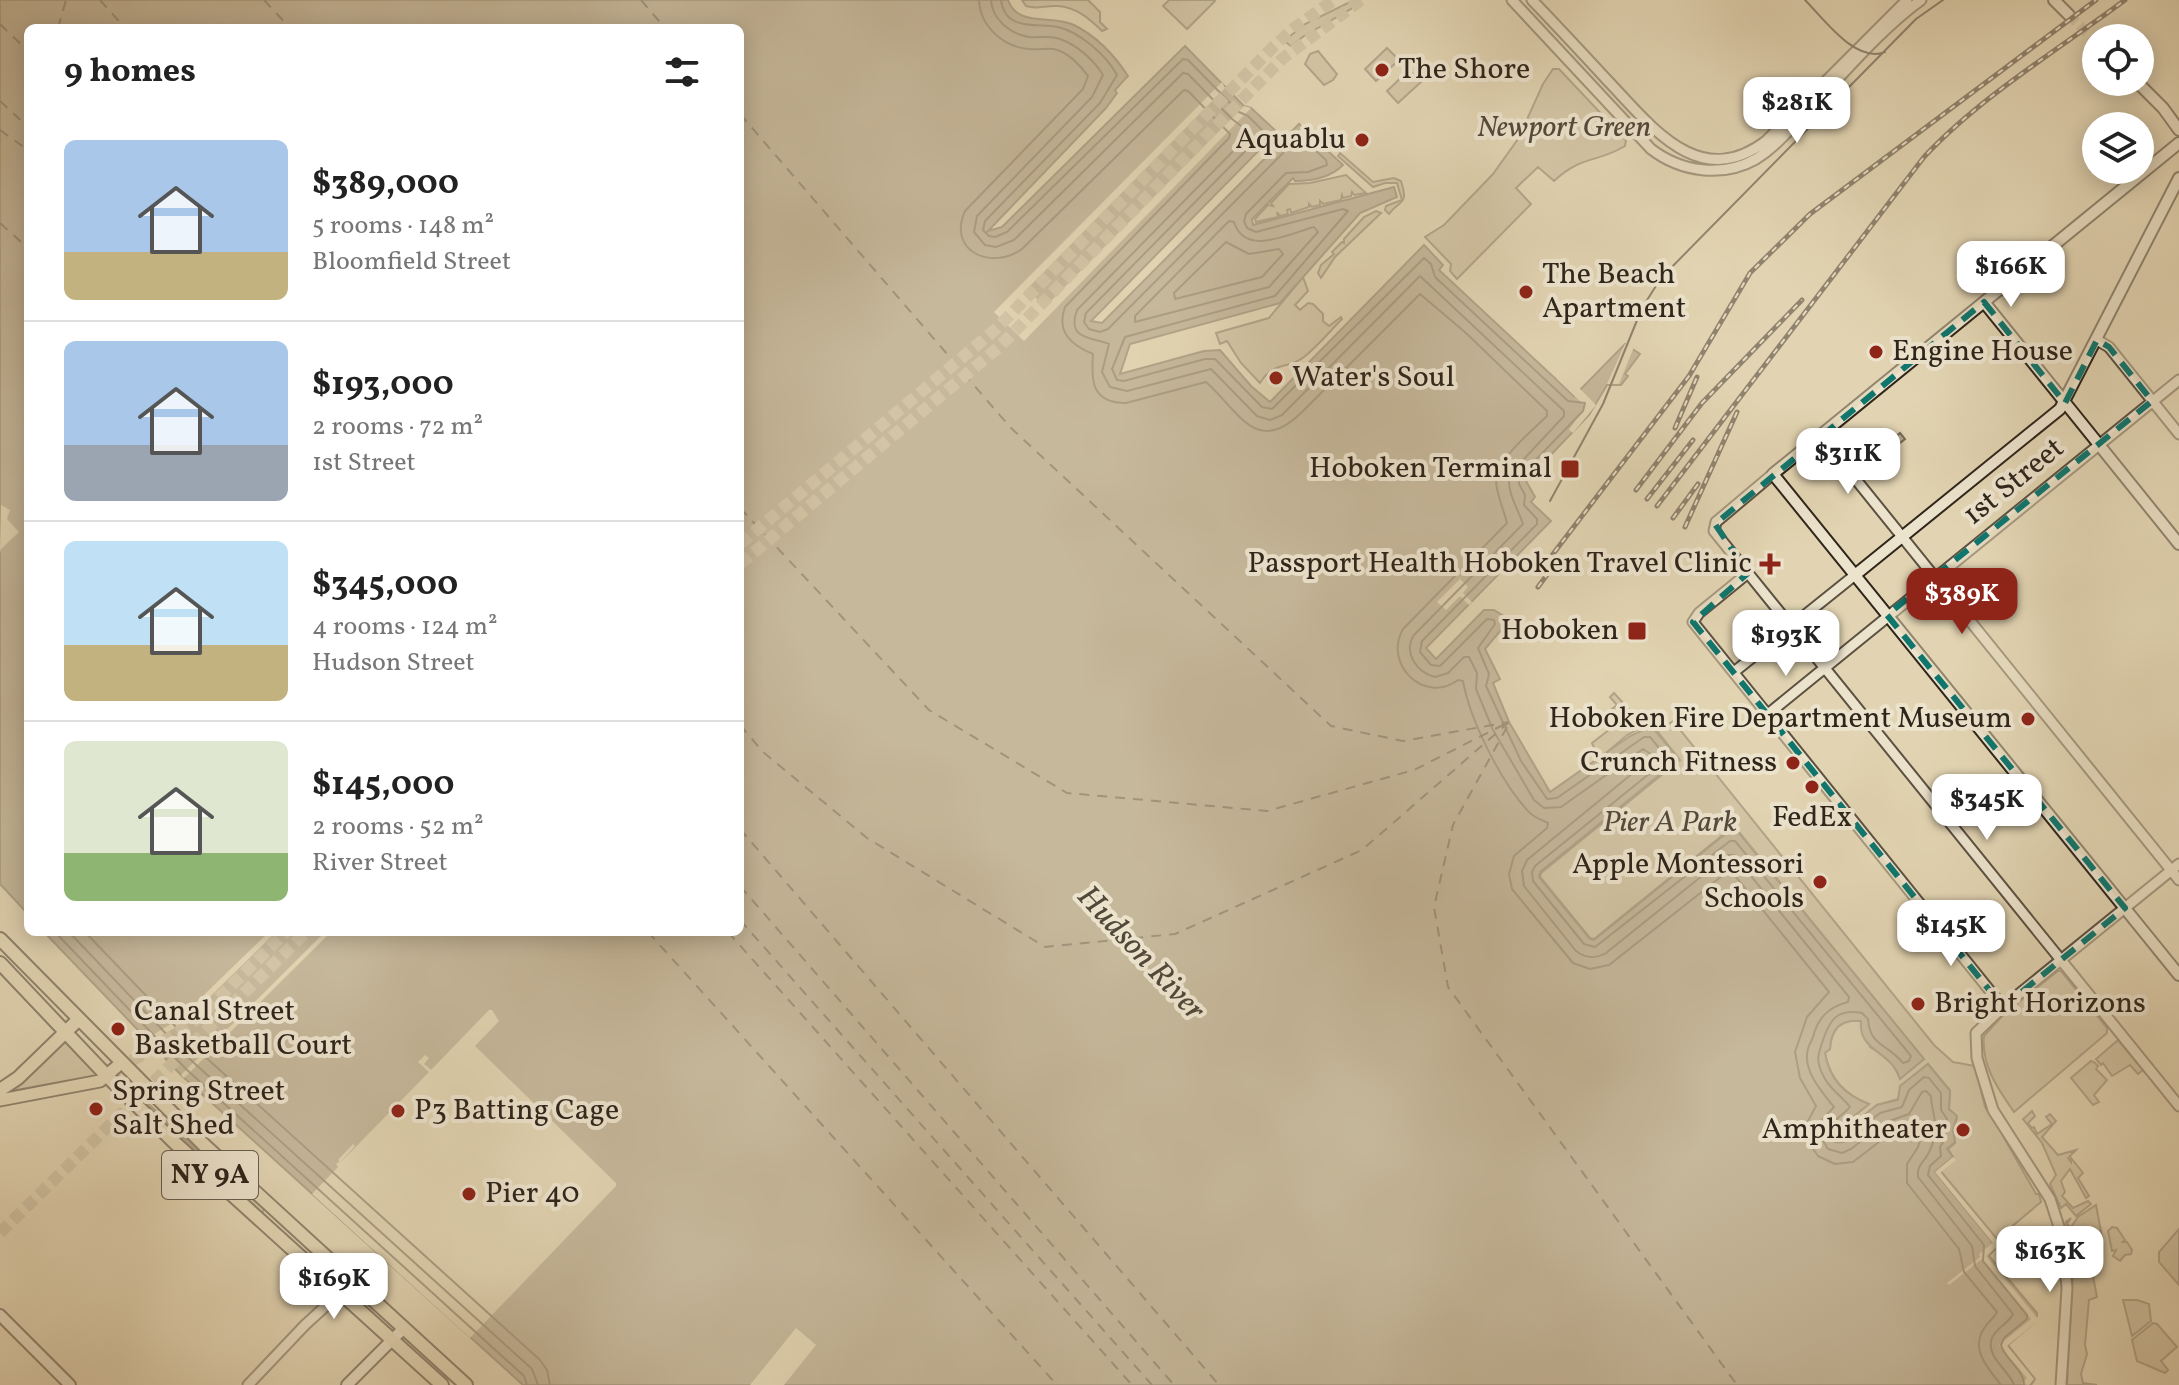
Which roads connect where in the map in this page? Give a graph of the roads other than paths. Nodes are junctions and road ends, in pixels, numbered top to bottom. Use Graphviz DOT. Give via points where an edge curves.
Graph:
graph roads {
  1 [pos="1512,0"];
  2 [pos="1532,0"];
  3 [pos="1907,0"];
  4 [pos="1921,0"];
  5 [pos="2054,0"];
  6 [pos="2069,15"];
  7 [pos="1840,73"];
  8 [pos="2151,96"];
  9 [pos="1654,130"];
  10 [pos="2179,130"];
  11 [pos="1643,141"];
  12 [pos="2179,143"];
  13 [pos="2179,178"];
  14 [pos="1984,302"];
  15 [pos="2097,340"];
  16 [pos="2179,380"];
  17 [pos="2152,401"];
  18 [pos="2065,403"];
  19 [pos="2179,434"];
  20 [pos="1820,435"];
  21 [pos="2098,444"];
  22 [pos="1773,474"];
  23 [pos="1902,536"];
  24 [pos="2179,544"];
  25 [pos="1748,573"];
  26 [pos="1855,575"];
  27 [pos="1935,576"];
  28 [pos="1887,615"];
  29 [pos="1791,626"];
  30 [pos="1824,668"];
  31 [pos="1734,672"];
  32 [pos="1768,714"];
  33 [pos="2175,867"];
  34 [pos="2179,880"];
  35 [pos="2125,908"];
  36 [pos="0,939"];
  37 [pos="2062,959"];
  38 [pos="0,963"];
  39 [pos="2179,975"];
  40 [pos="2003,1007"];
  41 [pos="78,1020"];
  42 [pos="65,1032"];
  43 [pos="121,1063"];
  44 [pos="107,1076"];
  45 [pos="0,1090"];
  46 [pos="0,1100"];
  47 [pos="2179,1106"];
  48 [pos="352,1282"];
  49 [pos="340,1293"];
  50 [pos="0,1315"];
  51 [pos="403,1329"];
  52 [pos="392,1340"];
  53 [pos="70,1385"];
  54 [pos="248,1385"];
  55 [pos="347,1385"];
  56 [pos="442,1385"];
  57 [pos="466,1385"];
  58 [pos="2061,1385"];
  1 -- 11 [label="street"];
  2 -- 9 [label="street"];
  3 -- 7 [label="street"];
  4 -- 7 [label="street"];
  5 -- 6 [label="main road"];
  7 -- 9 [label="street" via="1766,141 1740,155 1693,156"];
  7 -- 11 [label="street" via="1775,145 1741,165 1694,169 1662,157"];
  8 -- 10 [label="main road"];
  9 -- 11 [label="street"];
  12 -- 14 [label="main road"];
  13 -- 15 [label="main road"];
  14 -- 18 [label="main road"];
  14 -- 20 [label="main road"];
  15 -- 17 [label="street" via="2109,347"];
  15 -- 18 [label="main road"];
  16 -- 17 [label="street, 1st Street"];
  17 -- 19 [label="street"];
  17 -- 21 [label="street, 1st Street"];
  18 -- 21 [label="main road"];
  18 -- 23 [label="main road"];
  20 -- 22 [label="main road"];
  20 -- 23 [label="street"];
  21 -- 24 [label="main road"];
  21 -- 27 [label="street, 1st Street"];
  22 -- 25 [label="street" via="1713,528"];
  22 -- 26 [label="main road"];
  23 -- 26 [label="main road"];
  23 -- 27 [label="street"];
  25 -- 29 [label="street"];
  25 -- 31 [label="street" via="1693,622"];
  26 -- 28 [label="main road"];
  26 -- 29 [label="street"];
  27 -- 28 [label="street, 1st Street"];
  27 -- 33 [label="street"];
  28 -- 30 [label="street, 1st Street"];
  28 -- 35 [label="main road"];
  29 -- 30 [label="street"];
  29 -- 31 [label="street"];
  30 -- 32 [label="street, 1st Street"];
  30 -- 37 [label="street"];
  31 -- 32 [label="street"];
  32 -- 40 [label="street"];
  33 -- 34 [label="street"];
  33 -- 35 [label="street"];
  35 -- 37 [label="street"];
  35 -- 39 [label="main road"];
  36 -- 41 [label="highway, NY 9A"];
  37 -- 40 [label="street"];
  37 -- 47 [label="street"];
  38 -- 42 [label="highway, NY 9A"];
  40 -- 58 [label="street" via="1976,1033 1977,1058 1993,1110 2050,1199 2062,1236 2067,1288"];
  41 -- 42 [label="highway"];
  41 -- 43 [label="highway, NY 9A"];
  42 -- 44 [label="highway, NY 9A"];
  42 -- 45 [label="highway"];
  43 -- 44 [label="main road"];
  43 -- 48 [label="highway, NY 9A"];
  44 -- 46 [label="main road"];
  44 -- 49 [label="highway, NY 9A"];
  48 -- 49 [label="street"];
  48 -- 51 [label="highway, NY 9A"];
  49 -- 52 [label="highway, NY 9A"];
  49 -- 54 [label="street"];
  50 -- 53 [label="main road"];
  51 -- 52 [label="main road"];
  51 -- 57 [label="highway, NY 9A"];
  52 -- 55 [label="main road"];
  52 -- 56 [label="highway, NY 9A"];
}
